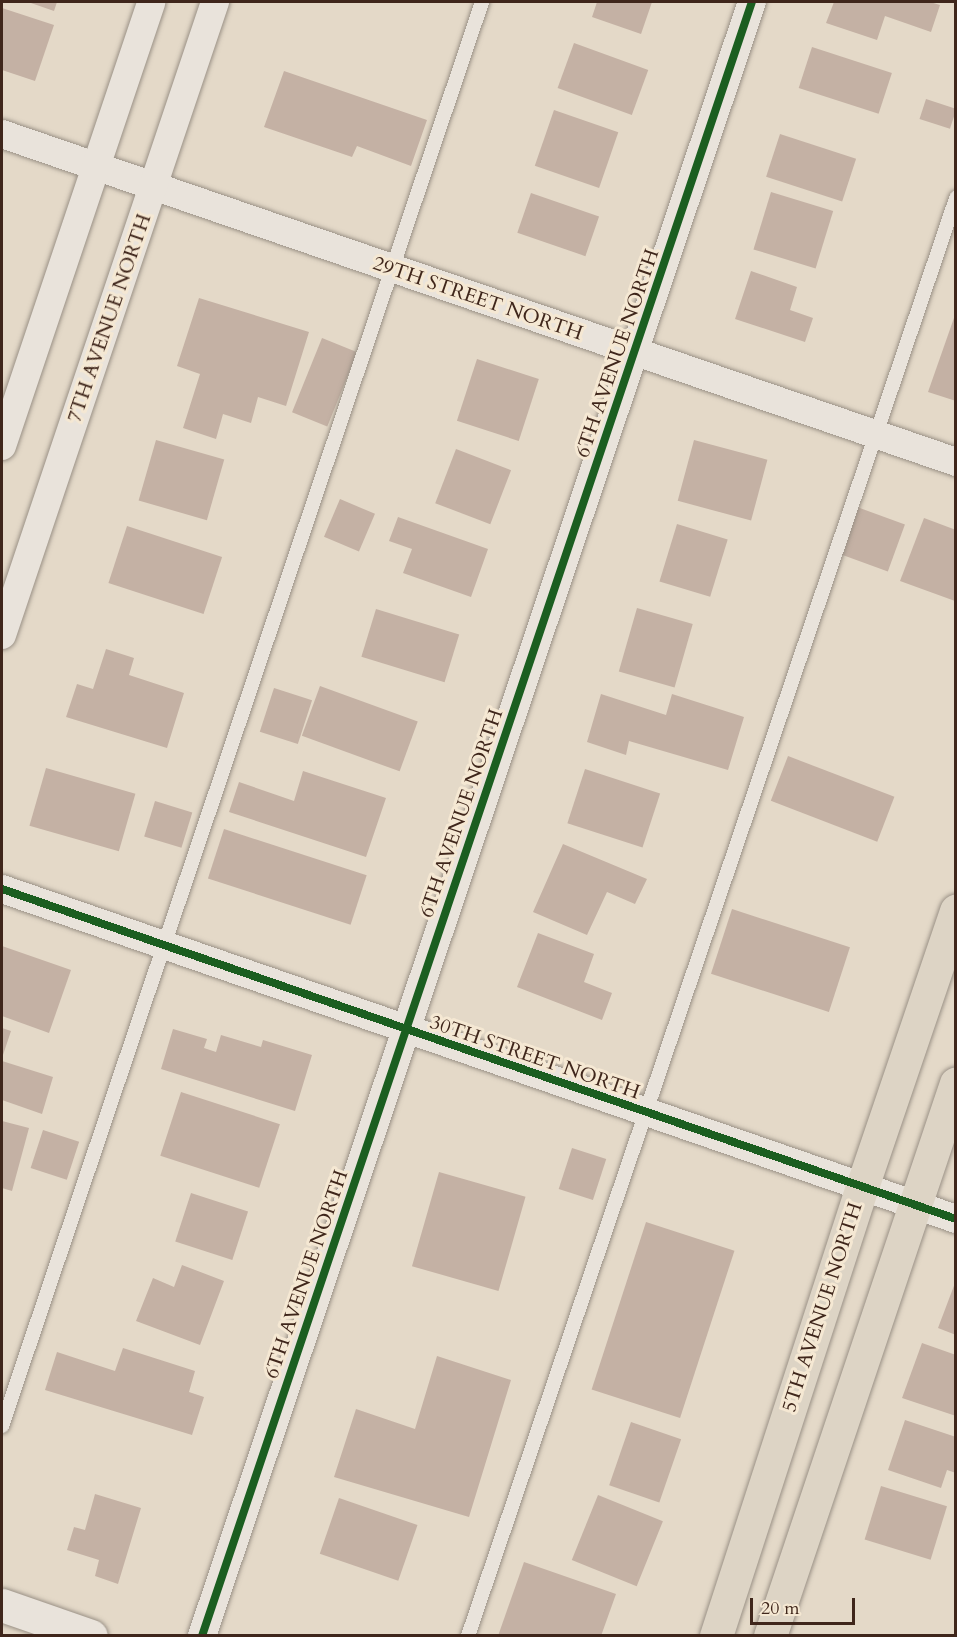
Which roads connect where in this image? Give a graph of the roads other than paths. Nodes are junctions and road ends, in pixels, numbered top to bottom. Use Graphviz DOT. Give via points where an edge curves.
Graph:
graph roads {
  1 [pos="151,2"];
  2 [pos="215,2"];
  3 [pos="482,2"];
  4 [pos="752,2"];
  5 [pos="2,134"];
  6 [pos="95,166"];
  7 [pos="153,186"];
  8 [pos="954,208"];
  9 [pos="390,268"];
  10 [pos="634,352"];
  11 [pos="875,434"];
  12 [pos="2,446"];
  13 [pos="956,462"];
  14 [pos="2,635"];
  15 [pos="2,889"];
  16 [pos="956,911"];
  17 [pos="162,947"];
  18 [pos="406,1030"];
  19 [pos="956,1083"];
  20 [pos="646,1113"];
  21 [pos="862,1186"];
  22 [pos="914,1204"];
  23 [pos="956,1219"];
  24 [pos="2,1426"];
  25 [pos="2,1605"];
  26 [pos="91,1635"];
  27 [pos="202,1635"];
  28 [pos="468,1635"];
  29 [pos="716,1635"];
  30 [pos="770,1635"];
  1 -- 6 [label="street"];
  2 -- 7 [label="street, 7TH AVENUE NORTH"];
  3 -- 9 [label="lane"];
  4 -- 10 [label="street, 6TH AVENUE NORTH"];
  5 -- 6 [label="street, 29TH STREET NORTH"];
  6 -- 7 [label="street, 29TH STREET NORTH"];
  6 -- 12 [label="street"];
  7 -- 9 [label="street, 29TH STREET NORTH"];
  7 -- 14 [label="street, 7TH AVENUE NORTH"];
  8 -- 11 [label="lane"];
  9 -- 10 [label="street, 29TH STREET NORTH"];
  9 -- 17 [label="lane"];
  10 -- 11 [label="street, 29TH STREET NORTH"];
  10 -- 18 [label="street, 6TH AVENUE NORTH"];
  11 -- 13 [label="street, 29TH STREET NORTH"];
  11 -- 20 [label="lane"];
  15 -- 17 [label="street, 30TH STREET NORTH"];
  16 -- 21 [label="main road, 5TH AVENUE NORTH"];
  17 -- 18 [label="street, 30TH STREET NORTH"];
  17 -- 24 [label="lane"];
  18 -- 20 [label="street, 30TH STREET NORTH"];
  18 -- 27 [label="street, 6TH AVENUE NORTH"];
  19 -- 22 [label="main road"];
  20 -- 21 [label="street, 30TH STREET NORTH"];
  20 -- 28 [label="lane"];
  21 -- 22 [label="street, 30TH STREET NORTH"];
  21 -- 29 [label="main road, 5TH AVENUE NORTH"];
  22 -- 23 [label="street, 30TH STREET NORTH"];
  22 -- 30 [label="main road"];
  25 -- 26 [label="street"];
}
